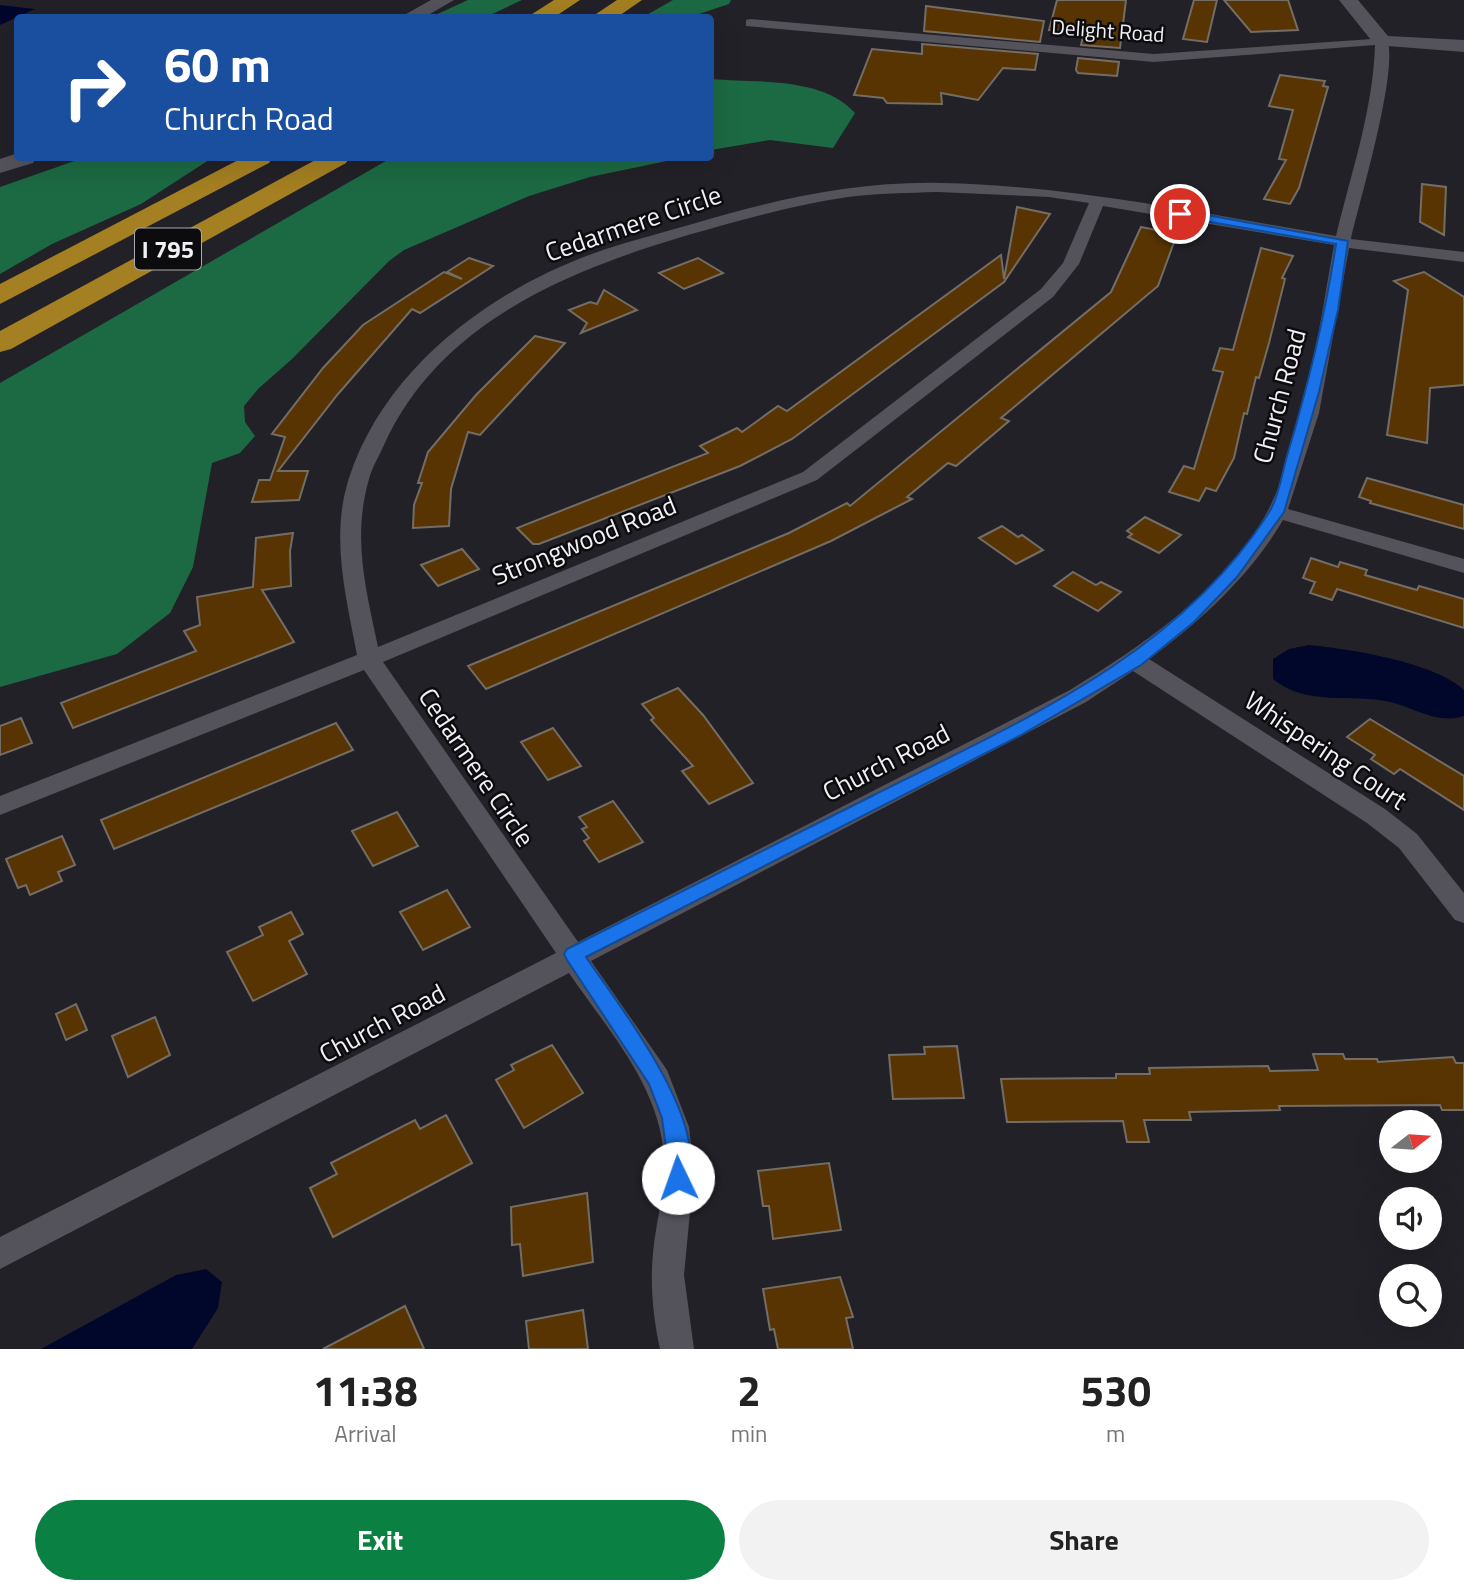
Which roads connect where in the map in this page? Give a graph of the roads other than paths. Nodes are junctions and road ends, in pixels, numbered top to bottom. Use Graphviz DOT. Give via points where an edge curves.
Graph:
graph roads {
  1 [pos="445,0"];
  2 [pos="570,0"];
  3 [pos="632,0"];
  4 [pos="1348,0"];
  5 [pos="416,14"];
  6 [pos="544,14"];
  7 [pos="607,14"];
  8 [pos="750,23"];
  9 [pos="1382,41"];
  10 [pos="1464,46"];
  11 [pos="254,161"];
  12 [pos="332,161"];
  13 [pos="1098,200"];
  14 [pos="1342,241"];
  15 [pos="1464,257"];
  16 [pos="0,295"];
  17 [pos="0,343"];
  18 [pos="1277,512"];
  19 [pos="1464,566"];
  20 [pos="369,659"];
  21 [pos="1135,661"];
  22 [pos="0,806"];
  23 [pos="1464,912"];
  24 [pos="574,954"];
  25 [pos="0,1254"];
  26 [pos="677,1349"];
  1 -- 5 [label="street"];
  2 -- 6 [label="highway"];
  3 -- 7 [label="highway"];
  4 -- 9 [label="street"];
  8 -- 9 [label="street, Delight Road" via="1154,58"];
  9 -- 10 [label="street, Delight Road"];
  9 -- 14 [label="street, Church Road" via="1376,97"];
  11 -- 16 [label="highway, I 795"];
  12 -- 17 [label="highway, I 795"];
  13 -- 14 [label="street, Cedarmere Circle"];
  13 -- 20 [label="street, Strongwood Road" via="1071,264 1047,293 810,476"];
  13 -- 20 [label="street, Cedarmere Circle" via="962,187 898,188 810,198 726,217 607,254 527,290 491,312 410,384 388,415 359,478 349,560"];
  14 -- 15 [label="street"];
  14 -- 18 [label="street, Church Road" via="1313,392"];
  18 -- 19 [label="street"];
  18 -- 21 [label="street, Church Road" via="1232,573 1189,618"];
  20 -- 22 [label="street, Strongwood Road"];
  20 -- 24 [label="street, Cedarmere Circle"];
  21 -- 23 [label="street, Whispering Court" via="1377,816 1408,841"];
  21 -- 24 [label="street, Church Road" via="1015,731"];
  24 -- 25 [label="street, Church Road"];
  24 -- 26 [label="street, Cedarmere Circle" via="657,1079 672,1118 679,1167 668,1263"];
}
